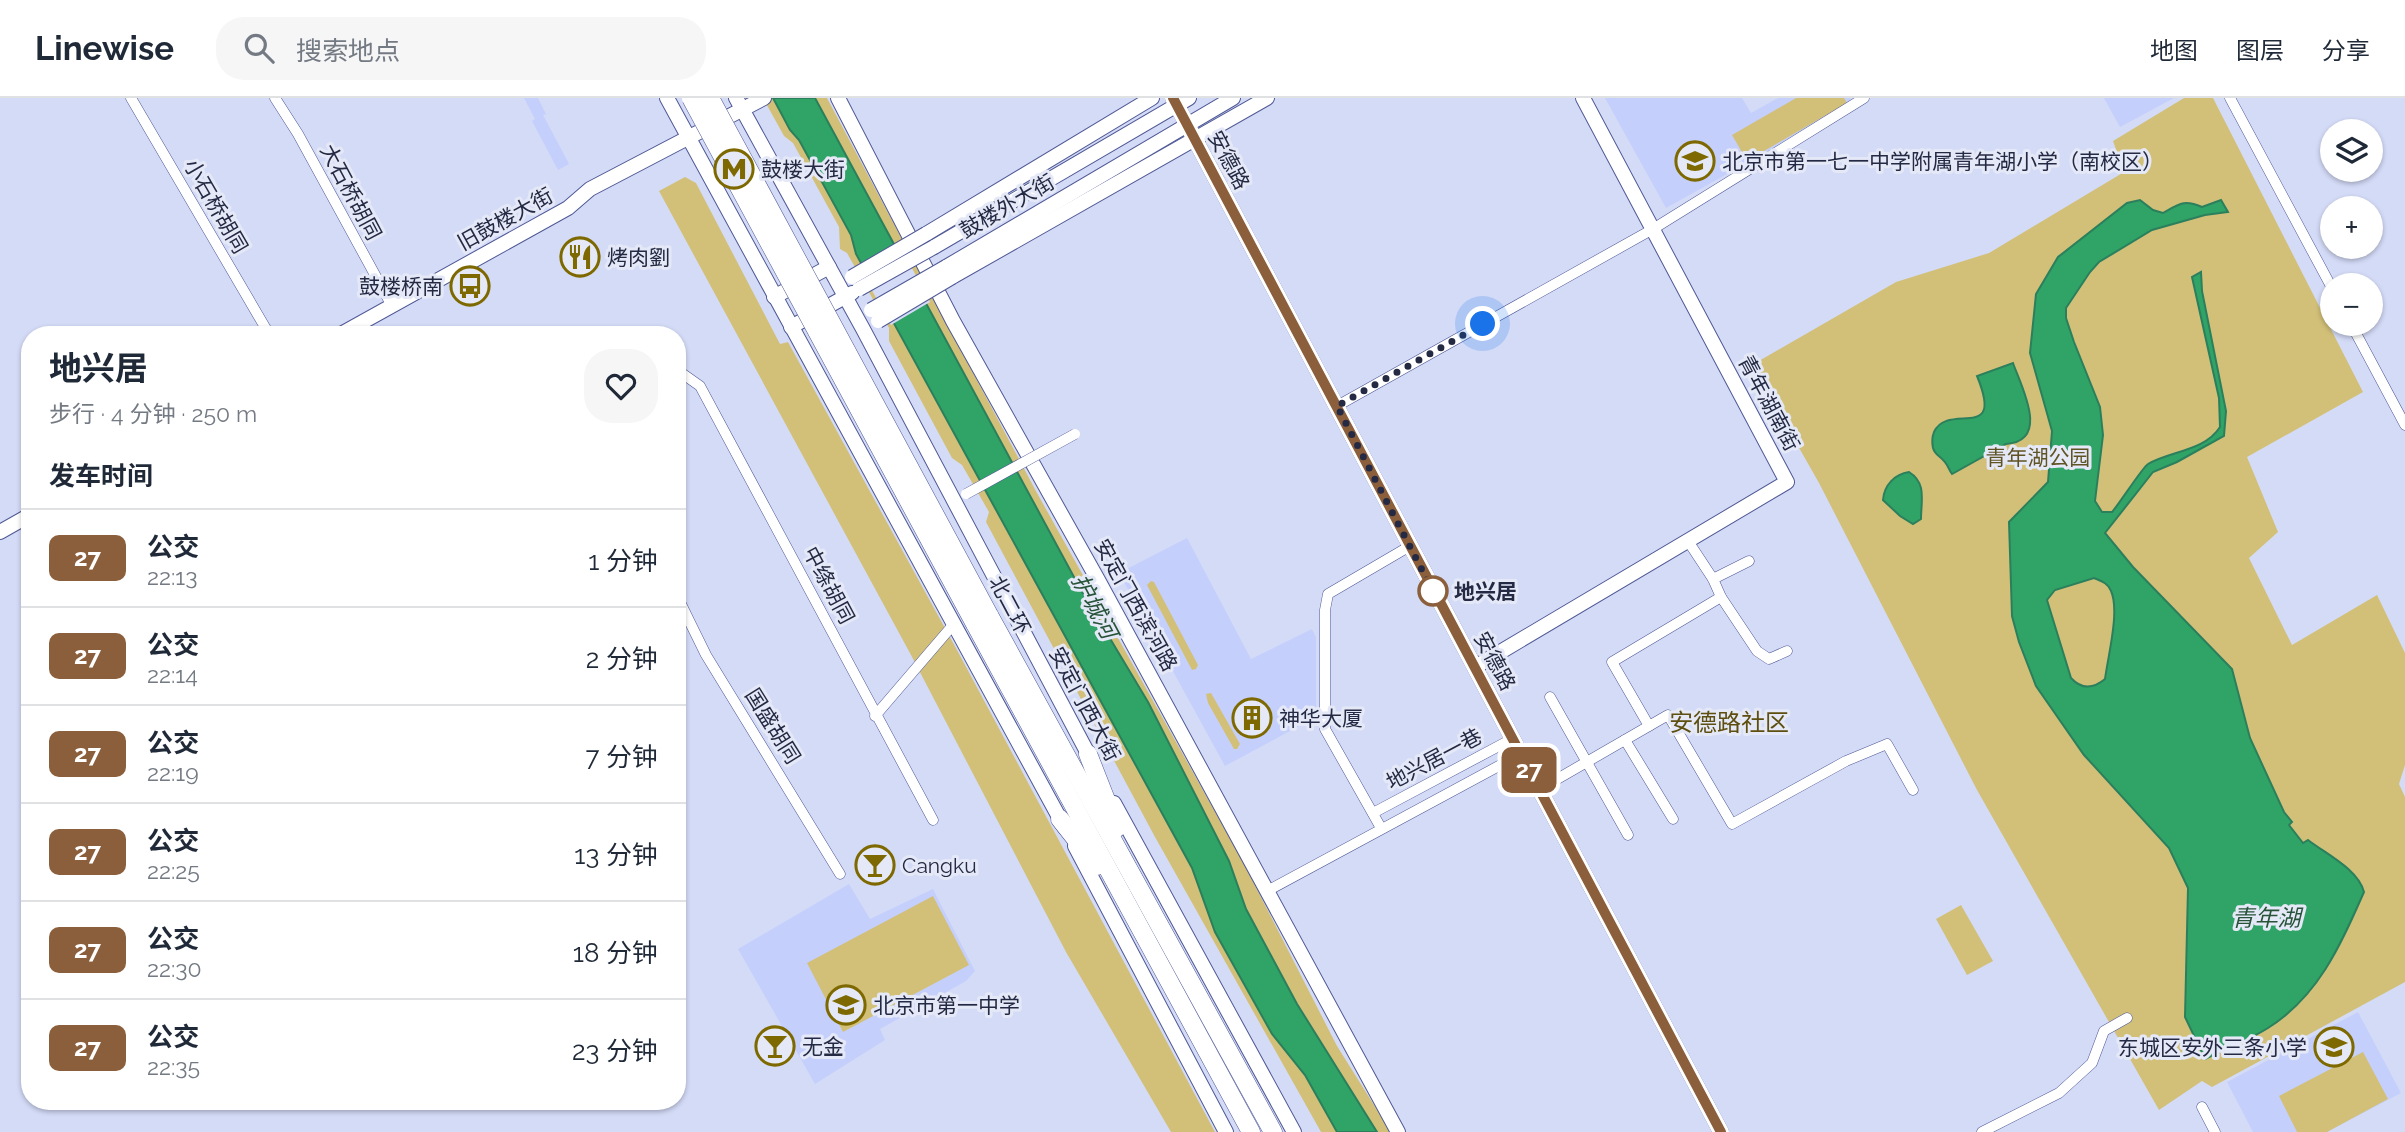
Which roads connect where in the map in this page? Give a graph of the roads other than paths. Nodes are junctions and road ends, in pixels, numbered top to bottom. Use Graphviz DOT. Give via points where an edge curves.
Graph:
graph roads {
  1 [pos="131,98"];
  2 [pos="275,98"];
  3 [pos="667,98"];
  4 [pos="691,98"];
  5 [pos="710,98"];
  6 [pos="838,98"];
  7 [pos="1152,98"];
  8 [pos="1233,98"];
  9 [pos="1267,98"];
  10 [pos="1583,98"];
  11 [pos="1864,98"];
  12 [pos="2230,98"];
  13 [pos="761,100"];
  14 [pos="1180,100"];
  15 [pos="740,104"];
  16 [pos="1187,125"];
  17 [pos="687,137"];
  18 [pos="1196,140"];
  19 [pos="1653,229"];
  20 [pos="930,240"];
  21 [pos="829,267"];
  22 [pos="949,272"];
  23 [pos="2324,273"];
  24 [pos="841,290"];
  25 [pos="774,297"];
  26 [pos="392,306"];
  27 [pos="787,320"];
  28 [pos="860,324"];
  29 [pos="264,326"];
  30 [pos="356,326"];
  31 [pos="2357,336"];
  32 [pos="875,353"];
  33 [pos="805,354"];
  34 [pos="686,376"];
  35 [pos="821,383"];
  36 [pos="1337,406"];
  37 [pos="2405,425"];
  38 [pos="1074,434"];
  39 [pos="960,497"];
  40 [pos="21,520"];
  41 [pos="0,531"];
  42 [pos="1688,541"];
  43 [pos="1410,546"];
  44 [pos="1749,561"];
  45 [pos="1713,579"];
  46 [pos="1721,597"];
  47 [pos="686,614"];
  48 [pos="953,625"];
  49 [pos="1787,650"];
  50 [pos="1475,667"];
  51 [pos="1550,697"];
  52 [pos="876,716"];
  53 [pos="1648,726"];
  54 [pos="1512,739"];
  55 [pos="1625,740"];
  56 [pos="1088,754"];
  57 [pos="1521,754"];
  58 [pos="1587,762"];
  59 [pos="1540,789"];
  60 [pos="1913,790"];
  61 [pos="1373,813"];
  62 [pos="1060,819"];
  63 [pos="1673,819"];
  64 [pos="933,820"];
  65 [pos="1381,828"];
  66 [pos="1628,835"];
  67 [pos="840,874"];
  68 [pos="1267,891"];
  69 [pos="1136,902"];
  70 [pos="2127,1018"];
  71 [pos="2202,1107"];
  72 [pos="1226,1132"];
  73 [pos="1251,1132"];
  74 [pos="1273,1132"];
  75 [pos="1294,1132"];
  76 [pos="1398,1132"];
  77 [pos="1721,1132"];
  78 [pos="1982,1132"];
  79 [pos="2215,1132"];
  1 -- 29 [label="street, 小石桥胡同"];
  2 -- 26 [label="street, 大石桥胡同"];
  3 -- 17 [label="street"];
  4 -- 69 [label="highway, 北二环, bridge" via="975,624"];
  5 -- 69 [label="highway, 北二环, bridge"];
  6 -- 68 [label="street, 安定门西滨河路" via="953,321"];
  7 -- 20 [label="street, 鼓楼外大街"];
  8 -- 16 [label="street, 鼓楼外大街"];
  9 -- 18 [label="street, 鼓楼外大街"];
  10 -- 19 [label="street, 青年湖南街"];
  11 -- 19 [label="street"];
  12 -- 23 [label="street"];
  13 -- 15 [label="street, 旧鼓楼大街"];
  14 -- 16 [label="street, 安德路"];
  14 -- 20 [label="street, 鼓楼外大街"];
  15 -- 17 [label="street, 旧鼓楼大街"];
  15 -- 21 [label="street, 安定门西大街"];
  16 -- 18 [label="street, 安德路"];
  16 -- 22 [label="street, 鼓楼外大街"];
  17 -- 25 [label="street"];
  17 -- 26 [label="street, 旧鼓楼大街"];
  18 -- 22 [label="street, 鼓楼外大街"];
  18 -- 36 [label="street, 安德路"];
  19 -- 36 [label="street"];
  19 -- 42 [label="street, 青年湖南街" via="1787,482"];
  20 -- 24 [label="street, 鼓楼外大街, bridge"];
  21 -- 24 [label="street, 安定门西大街"];
  21 -- 25 [label="street"];
  22 -- 28 [label="street, 鼓楼外大街, bridge"];
  24 -- 27 [label="street, 鼓楼外大街"];
  24 -- 28 [label="street, 安定门西大街"];
  25 -- 27 [label="street"];
  26 -- 30 [label="street, 旧鼓楼大街"];
  27 -- 33 [label="street"];
  28 -- 32 [label="street, 安定门西大街"];
  28 -- 33 [label="street, 鼓楼外大街"];
  31 -- 37 [label="street"];
  32 -- 35 [label="street"];
  32 -- 39 [label="street, 安定门西大街"];
  33 -- 35 [label="street"];
  34 -- 52 [label="street, 中绦胡同" via="700,386"];
  35 -- 48 [label="street"];
  36 -- 43 [label="street, 安德路"];
  38 -- 39 [label="street, bridge"];
  39 -- 56 [label="street, 安定门西大街"];
  40 -- 41 [label="street"];
  42 -- 45 [label="street"];
  42 -- 50 [label="street, 青年湖南街"];
  43 -- 50 [label="street, 安德路"];
  43 -- 61 [label="street" via="1328,594 1325,610 1325,729"];
  44 -- 45 [label="street"];
  45 -- 46 [label="street"];
  46 -- 49 [label="street" via="1756,651 1769,659"];
  46 -- 53 [label="street" via="1612,662"];
  47 -- 67 [label="street, 国盛胡同" via="706,655"];
  48 -- 52 [label="street"];
  48 -- 62 [label="street"];
  50 -- 54 [label="street, 安德路"];
  51 -- 58 [label="street"];
  52 -- 64 [label="street, 中绦胡同"];
  53 -- 55 [label="street"];
  53 -- 60 [label="street" via="1668,715 1732,824 1846,761 1887,744"];
  54 -- 57 [label="street, 安德路"];
  54 -- 61 [label="street, 地兴居一巷"];
  55 -- 58 [label="street"];
  55 -- 63 [label="street"];
  56 -- 69 [label="highway"];
  56 -- 75 [label="street, 安定门西大街"];
  57 -- 59 [label="street, 安德路"];
  57 -- 65 [label="street, 地兴居一巷"];
  58 -- 59 [label="street"];
  58 -- 66 [label="street"];
  59 -- 77 [label="street, 安德路"];
  61 -- 65 [label="street"];
  62 -- 69 [label="highway"];
  62 -- 72 [label="street"];
  65 -- 68 [label="street, 地兴居一巷"];
  68 -- 76 [label="street, 安定门西滨河路"];
  69 -- 73 [label="highway, 北二环"];
  69 -- 74 [label="highway, 北二环"];
  70 -- 78 [label="street" via="2104,1031 2092,1063 2059,1093"];
  71 -- 79 [label="street"];
}
